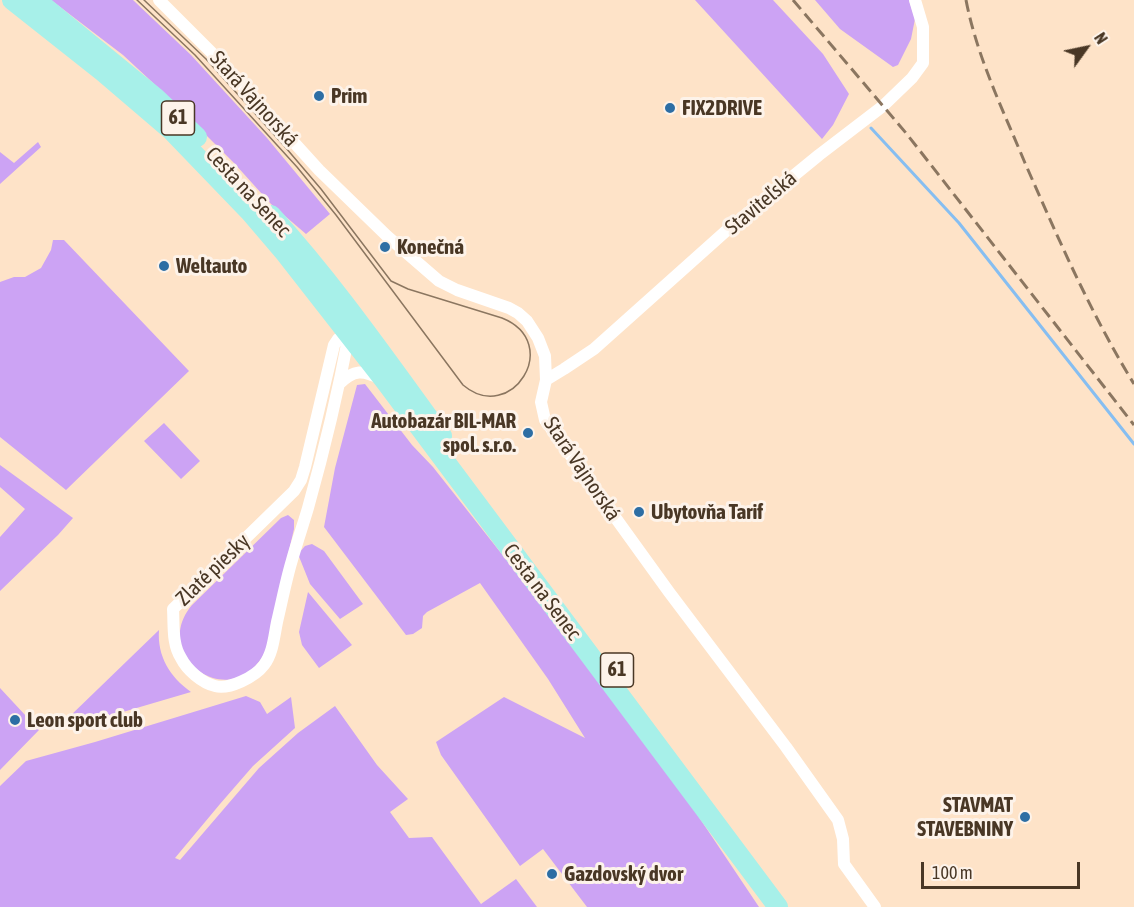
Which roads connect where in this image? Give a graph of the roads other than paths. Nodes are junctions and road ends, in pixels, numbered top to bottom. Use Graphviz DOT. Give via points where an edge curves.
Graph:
graph roads {
  1 [pos="12,0"];
  2 [pos="36,0"];
  3 [pos="159,0"];
  4 [pos="915,0"];
  5 [pos="343,302"];
  6 [pos="349,334"];
  7 [pos="385,358"];
  8 [pos="546,380"];
  9 [pos="385,381"];
  10 [pos="339,384"];
  11 [pos="778,907"];
  12 [pos="794,907"];
  13 [pos="875,907"];
  1 -- 6 [label="main road, Cesta na Senec / 61" via="111,78 185,144 257,219"];
  2 -- 5 [label="main road, Cesta na Senec / 61" via="178,118 300,248"];
  3 -- 8 [label="street, Stará Vajnorská" via="319,170 387,236 439,280 509,308 527,321 545,356"];
  4 -- 8 [label="street, Staviteľská" via="923,27 923,63 912,78 883,106 726,231 594,349"];
  5 -- 6 [label="street, Zlaté piesky"];
  5 -- 7 [label="main road, Cesta na Senec / 61"];
  6 -- 7 [label="street, Cesta na Senec"];
  6 -- 9 [label="main road, Cesta na Senec / 61"];
  6 -- 10 [label="street, Zlaté piesky"];
  6 -- 10 [label="street, Zlaté piesky" via="334,345 306,467 294,491 173,609 175,645 181,660 204,682 218,687 236,684 263,666 271,652"];
  7 -- 12 [label="main road, Cesta na Senec / 61"];
  8 -- 13 [label="street, Stará Vajnorská" via="542,402 545,420 838,820 844,864"];
  9 -- 10 [label="street" via="359,372"];
  9 -- 11 [label="main road, Cesta na Senec / 61"];
}
